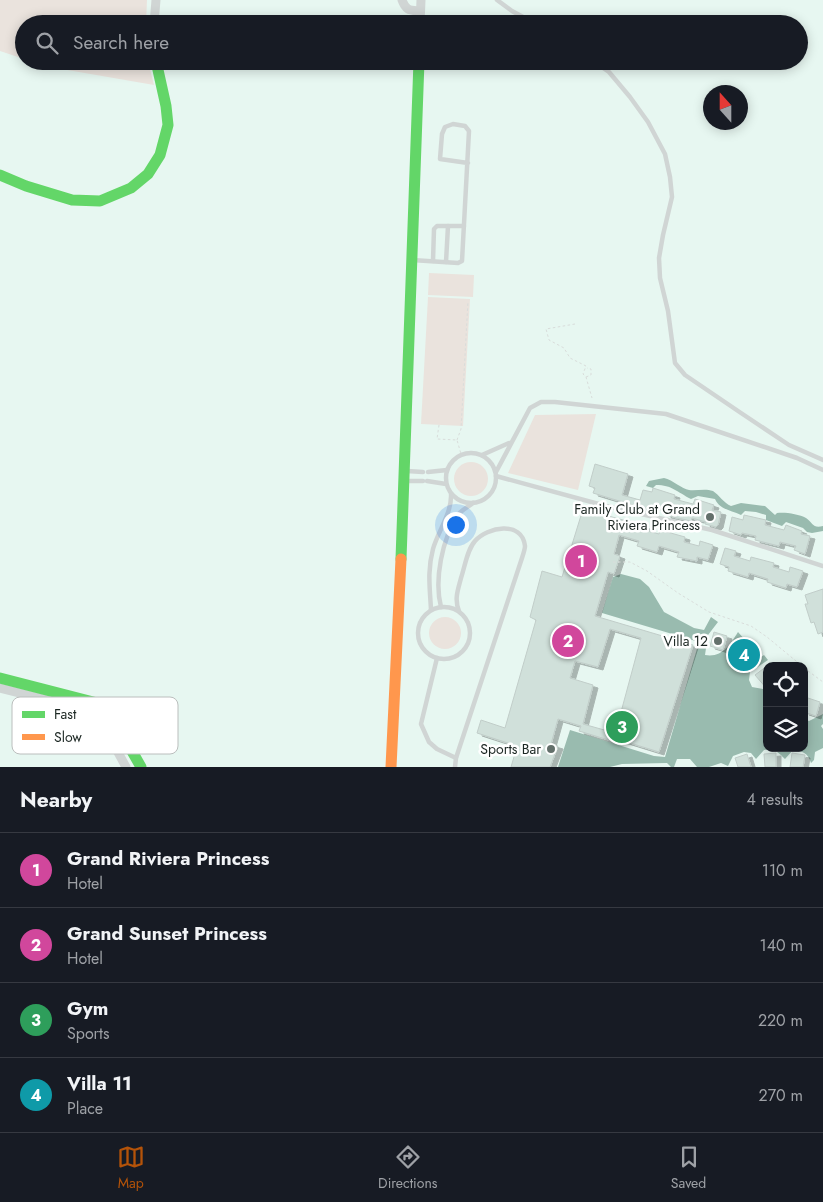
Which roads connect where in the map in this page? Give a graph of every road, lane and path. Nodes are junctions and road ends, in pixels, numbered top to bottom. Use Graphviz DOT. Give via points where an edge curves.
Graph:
graph roads {
  1 [pos="156,0"];
  2 [pos="402,0"];
  3 [pos="421,0"];
  4 [pos="496,0"];
  5 [pos="420,12"];
  6 [pos="155,15"];
  7 [pos="519,15"];
  8 [pos="158,70"];
  9 [pos="419,70"];
  10 [pos="606,70"];
  11 [pos="468,164"];
  12 [pos="0,176"];
  13 [pos="448,226"];
  14 [pos="464,226"];
  15 [pos="412,260"];
  16 [pos="433,262"];
  17 [pos="446,262"];
  18 [pos="468,301"];
  19 [pos="575,324"];
  20 [pos="585,368"];
  21 [pos="586,377"];
  22 [pos="594,406"];
  23 [pos="439,425"];
  24 [pos="457,440"];
  25 [pos="510,442"];
  26 [pos="461,454"];
  27 [pos="482,455"];
  28 [pos="823,460"];
  29 [pos="447,470"];
  30 [pos="823,470"];
  31 [pos="496,474"];
  32 [pos="405,476"];
  33 [pos="446,484"];
  34 [pos="451,494"];
  35 [pos="473,503"];
  36 [pos="613,562"];
  37 [pos="823,566"];
  38 [pos="441,607"];
  39 [pos="431,610"];
  40 [pos="458,611"];
  41 [pos="437,658"];
  42 [pos="797,662"];
  43 [pos="808,671"];
  44 [pos="0,678"];
  45 [pos="823,682"];
  46 [pos="0,688"];
  47 [pos="36,697"];
  48 [pos="74,697"];
  49 [pos="118,754"];
  50 [pos="456,758"];
  51 [pos="139,763"];
  52 [pos="125,767"];
  53 [pos="391,767"];
  54 [pos="455,767"];
  1 -- 6 [label="street"];
  2 -- 5 [label="street" via="405,8"];
  3 -- 5 [label="street"];
  4 -- 7 [label="lane"];
  8 -- 12 [label="street" via="168,125 160,155 148,174 131,188 100,201 72,200"];
  9 -- 15 [label="street"];
  10 -- 28 [label="lane" via="648,122 665,154 672,197 659,258 675,363 685,375 741,414 789,444"];
  11 -- 11 [label="lane" via="470,131 465,126 453,124 445,127 440,160"];
  11 -- 14 [label="lane"];
  13 -- 14 [label="lane"];
  13 -- 16 [label="lane" via="434,229"];
  13 -- 17 [label="lane"];
  14 -- 17 [label="lane" via="462,261"];
  15 -- 16 [label="lane"];
  15 -- 32 [label="street"];
  16 -- 17 [label="lane"];
  18 -- 24 [label="path" via="461,429"];
  19 -- 20 [label="path" via="546,329 549,340 564,348 570,358"];
  20 -- 21 [label="path" via="582,374"];
  20 -- 21 [label="path" via="591,369 592,373"];
  21 -- 22 [label="path"];
  22 -- 25 [label="lane" via="541,402 530,408"];
  22 -- 30 [label="lane" via="666,414 797,458"];
  23 -- 24 [label="path" via="437,439"];
  24 -- 26 [label="path"];
  25 -- 27 [label="lane"];
  25 -- 31 [label="lane"];
  26 -- 27 [label="lane"];
  26 -- 29 [label="lane"];
  27 -- 31 [label="lane" via="491,462"];
  29 -- 32 [label="lane"];
  29 -- 33 [label="lane"];
  31 -- 35 [label="lane" via="492,491 486,498"];
  31 -- 37 [label="lane" via="606,506 712,530"];
  32 -- 33 [label="lane"];
  32 -- 53 [label="street"];
  33 -- 34 [label="lane"];
  34 -- 35 [label="lane" via="464,503"];
  34 -- 39 [label="lane" via="452,503 432,550"];
  35 -- 38 [label="lane" via="459,514 451,528 439,565"];
  36 -- 42 [label="path" via="630,562 709,612 751,626"];
  38 -- 39 [label="lane"];
  38 -- 40 [label="lane"];
  39 -- 41 [label="lane" via="424,616 418,633 426,652"];
  40 -- 41 [label="lane" via="470,627 468,645 458,655"];
  40 -- 50 [label="lane" via="455,602 474,542 494,529 515,531 525,546 522,558"];
  41 -- 50 [label="lane" via="421,724 429,742"];
  43 -- 45 [label="path"];
  44 -- 48 [label="street"];
  46 -- 47 [label="street"];
  49 -- 52 [label="street"];
  50 -- 54 [label="lane"];
  51 -- 52 [label="street"];
}
